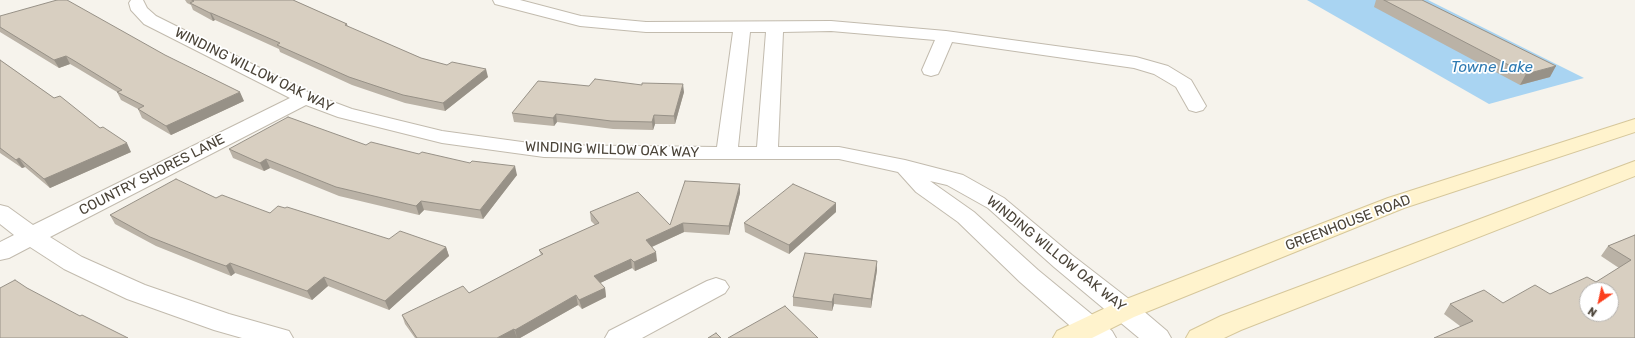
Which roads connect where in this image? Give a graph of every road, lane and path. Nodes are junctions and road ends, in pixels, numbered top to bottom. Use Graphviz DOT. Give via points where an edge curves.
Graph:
graph roads {
  1 [pos="501,0"];
  2 [pos="137,3"];
  3 [pos="742,27"];
  4 [pos="775,27"];
  5 [pos="946,36"];
  6 [pos="931,70"];
  7 [pos="305,98"];
  8 [pos="1196,106"];
  9 [pos="1635,125"];
  10 [pos="727,152"];
  11 [pos="767,152"];
  12 [pos="904,166"];
  13 [pos="1635,168"];
  14 [pos="0,212"];
  15 [pos="31,236"];
  16 [pos="0,252"];
  17 [pos="716,287"];
  18 [pos="1125,310"];
  19 [pos="1095,332"];
  20 [pos="279,338"];
  21 [pos="619,338"];
  22 [pos="1067,338"];
  23 [pos="1156,338"];
  24 [pos="1200,338"];
  1 -- 3 [label="street" via="580,21 646,26"];
  2 -- 7 [label="street, WINDING WILLOW OAK WAY" via="139,10 150,20"];
  3 -- 4 [label="street"];
  3 -- 10 [label="street"];
  4 -- 5 [label="street" via="831,26"];
  4 -- 11 [label="street"];
  5 -- 6 [label="street"];
  5 -- 8 [label="street" via="1136,63 1155,68 1184,84"];
  7 -- 10 [label="street, WINDING WILLOW OAK WAY" via="345,113 442,138 536,150"];
  7 -- 15 [label="street, COUNTRY SHORES LANE"];
  9 -- 18 [label="street, GREENHOUSE ROAD" via="1396,203"];
  10 -- 11 [label="street, WINDING WILLOW OAK WAY"];
  11 -- 12 [label="street, WINDING WILLOW OAK WAY" via="839,153"];
  12 -- 18 [label="street, WINDING WILLOW OAK WAY" via="955,180 996,203"];
  12 -- 19 [label="street, WINDING WILLOW OAK WAY" via="924,187 966,218"];
  13 -- 24 [label="street" via="1230,323"];
  14 -- 15 [label="street"];
  15 -- 16 [label="street, COUNTRY SHORES LANE"];
  15 -- 20 [label="street" via="73,263 136,292 224,323"];
  17 -- 21 [label="street"];
  18 -- 19 [label="street, GREENHOUSE ROAD"];
  18 -- 23 [label="street, WINDING WILLOW OAK WAY"];
  19 -- 22 [label="street, GREENHOUSE ROAD"];
}
